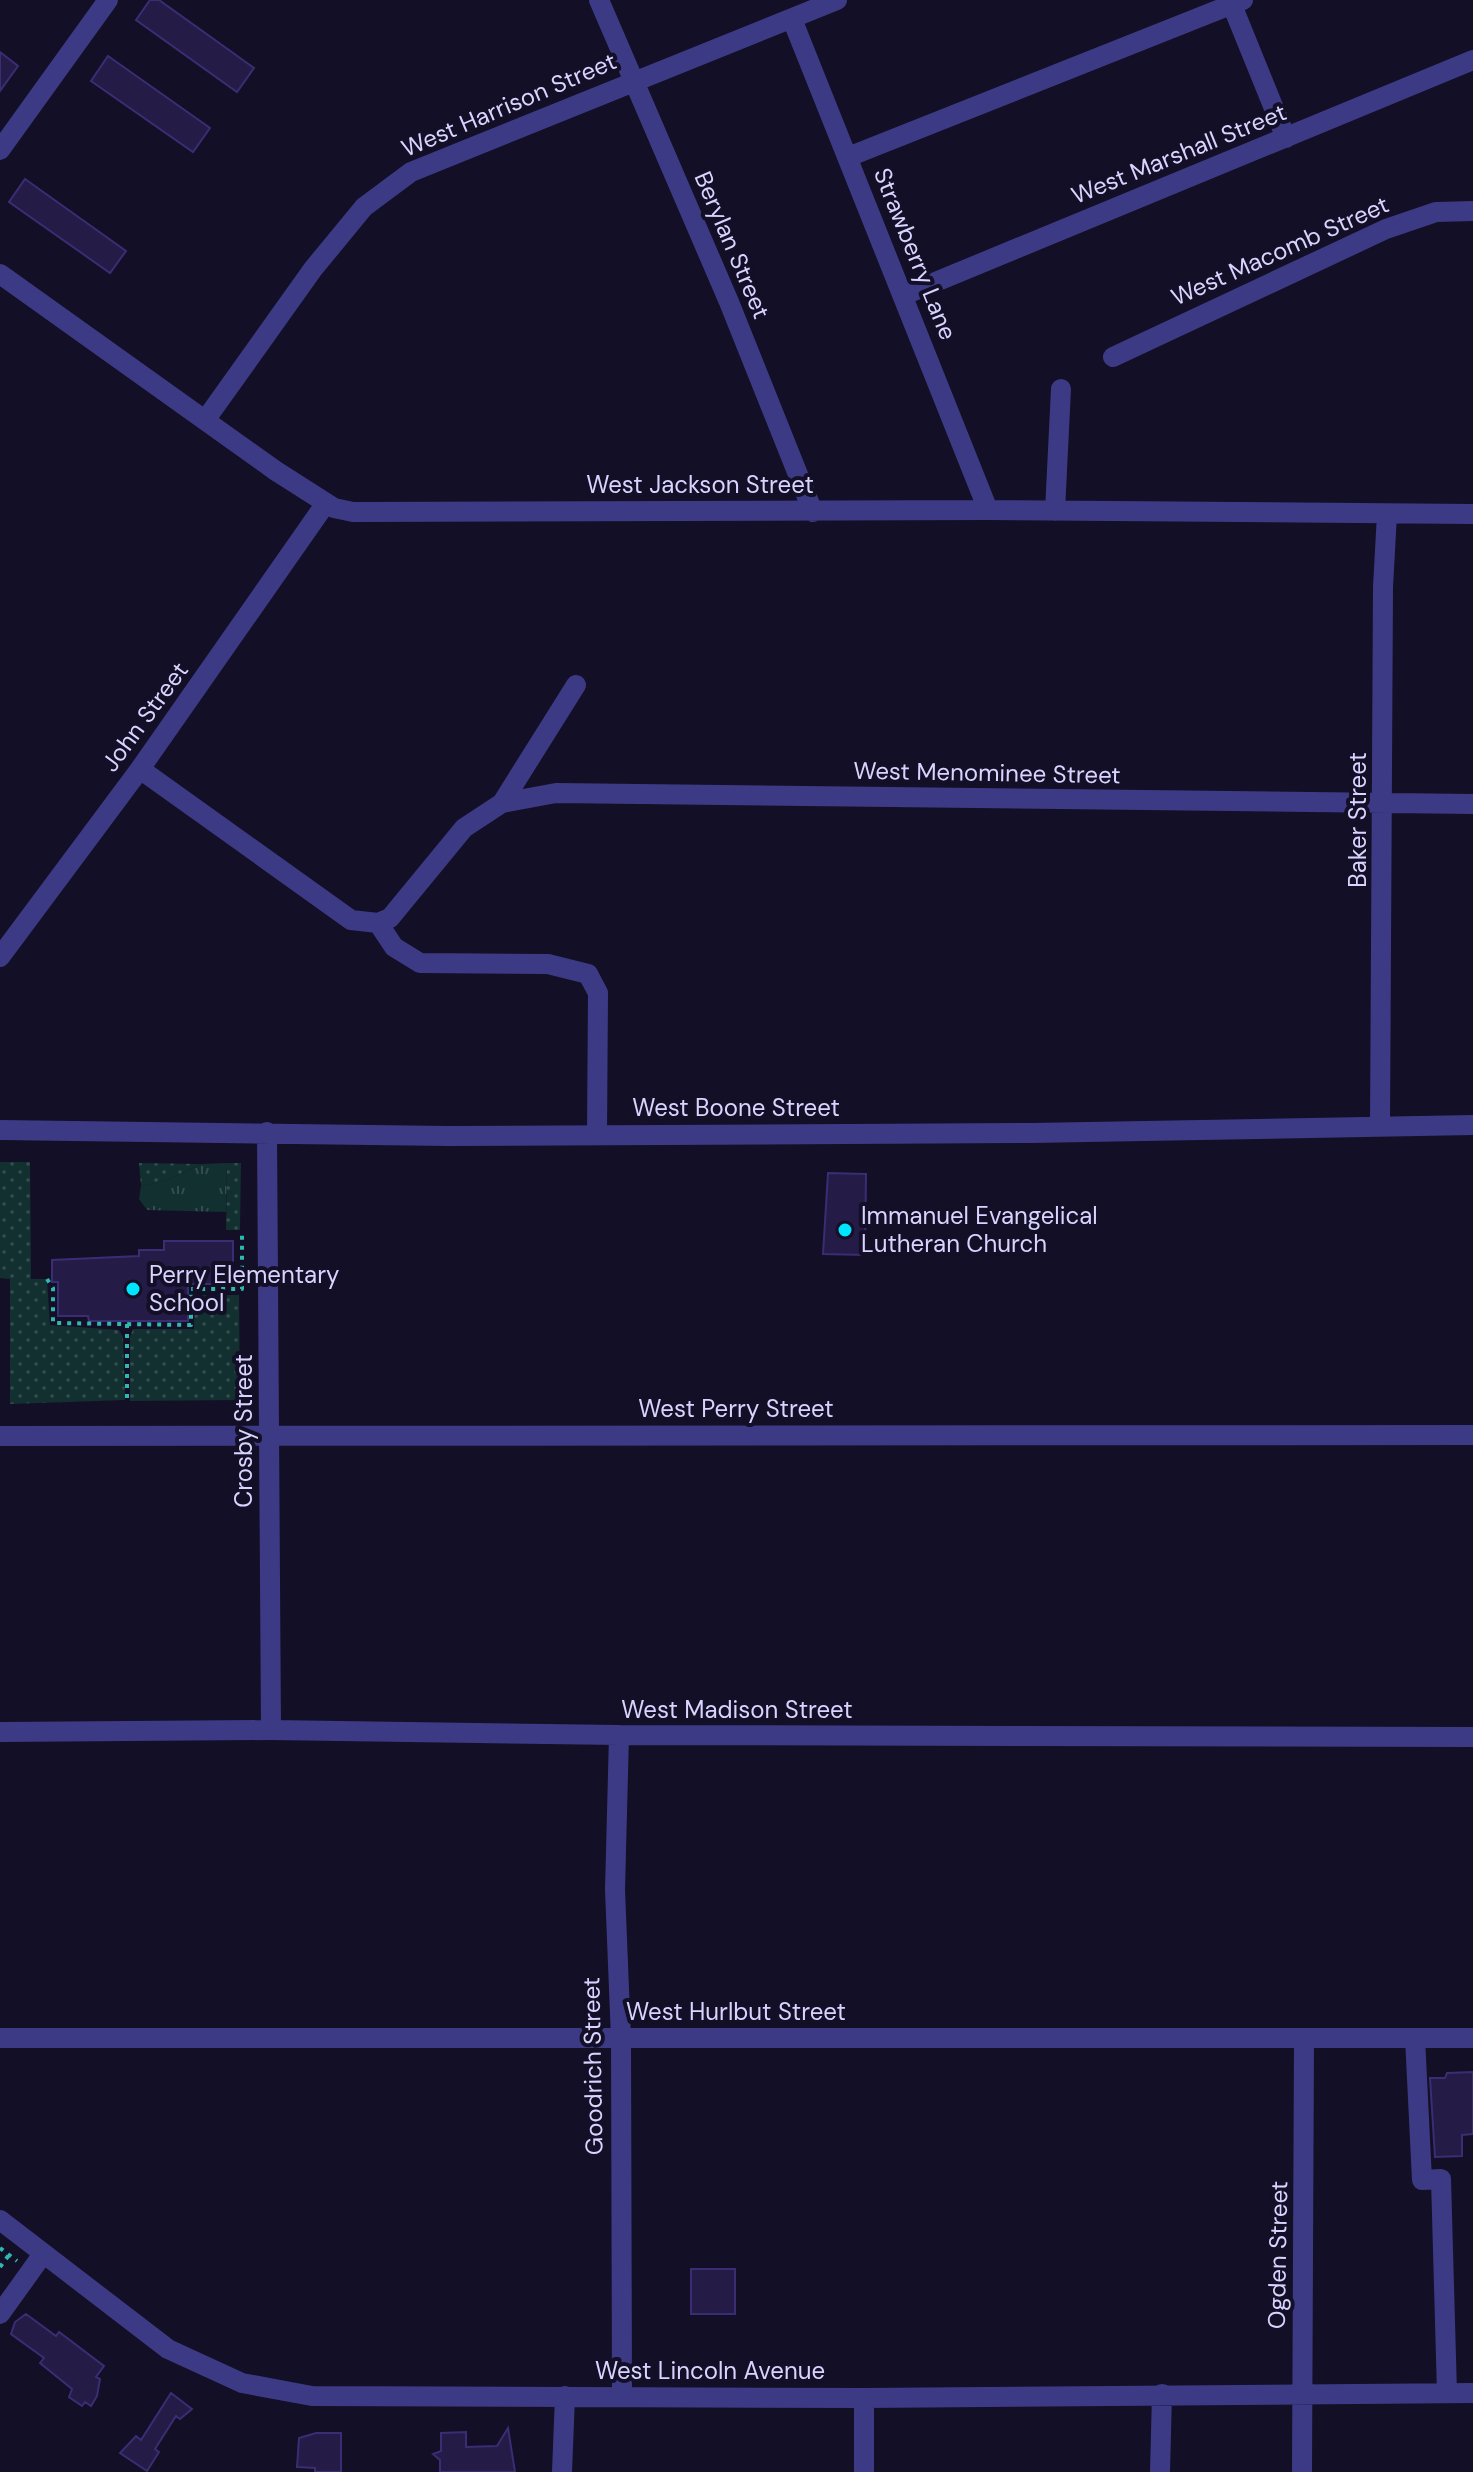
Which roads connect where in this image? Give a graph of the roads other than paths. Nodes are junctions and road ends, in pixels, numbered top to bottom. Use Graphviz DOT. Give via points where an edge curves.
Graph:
graph roads {
  1 [pos="108,0"];
  2 [pos="599,0"];
  3 [pos="837,0"];
  4 [pos="1235,2"];
  5 [pos="792,19"];
  6 [pos="1473,60"];
  7 [pos="632,82"];
  8 [pos="1286,138"];
  9 [pos="0,150"];
  10 [pos="848,157"];
  11 [pos="1473,211"];
  12 [pos="0,274"];
  13 [pos="904,295"];
  14 [pos="1113,357"];
  15 [pos="1061,389"];
  16 [pos="206,419"];
  17 [pos="326,503"];
  18 [pos="988,510"];
  19 [pos="1055,511"];
  20 [pos="813,512"];
  21 [pos="1387,514"];
  22 [pos="1473,514"];
  23 [pos="576,685"];
  24 [pos="140,769"];
  25 [pos="502,803"];
  26 [pos="1385,803"];
  27 [pos="1473,804"];
  28 [pos="378,923"];
  29 [pos="0,957"];
  30 [pos="1473,1125"];
  31 [pos="1380,1126"];
  32 [pos="0,1130"];
  33 [pos="267,1132"];
  34 [pos="597,1135"];
  35 [pos="270,1434"];
  36 [pos="1473,1435"];
  37 [pos="0,1436"];
  38 [pos="271,1730"];
  39 [pos="0,1732"];
  40 [pos="619,1735"];
  41 [pos="1473,1737"];
  42 [pos="0,2038"];
  43 [pos="621,2038"];
  44 [pos="1415,2038"];
  45 [pos="1473,2038"];
  46 [pos="1304,2039"];
  47 [pos="0,2220"];
  48 [pos="43,2254"];
  49 [pos="0,2314"];
  50 [pos="1447,2393"];
  51 [pos="1473,2393"];
  52 [pos="1162,2394"];
  53 [pos="1302,2395"];
  54 [pos="565,2396"];
  55 [pos="622,2396"];
  56 [pos="864,2398"];
  57 [pos="562,2472"];
  58 [pos="864,2472"];
  59 [pos="1160,2472"];
  60 [pos="1302,2472"];
  1 -- 9 [label="street"];
  2 -- 7 [label="street, Berylan Street"];
  3 -- 5 [label="street, West Harrison Street"];
  4 -- 8 [label="street"];
  4 -- 10 [label="street"];
  5 -- 7 [label="street, West Harrison Street"];
  5 -- 10 [label="street, Strawberry Lane"];
  6 -- 8 [label="street, West Marshall Street"];
  7 -- 16 [label="street, West Harrison Street" via="411,172 364,207"];
  7 -- 20 [label="street, Berylan Street" via="729,302"];
  8 -- 13 [label="street, West Marshall Street"];
  10 -- 13 [label="street, Strawberry Lane"];
  11 -- 14 [label="street, West Macomb Street" via="1436,212 1386,229"];
  12 -- 16 [label="street, West Jackson Street"];
  13 -- 18 [label="street, Strawberry Lane"];
  15 -- 19 [label="street"];
  16 -- 17 [label="street, West Jackson Street"];
  17 -- 20 [label="street, West Jackson Street" via="353,512"];
  17 -- 24 [label="street, John Street"];
  18 -- 19 [label="street, West Jackson Street"];
  18 -- 20 [label="street, West Jackson Street"];
  19 -- 21 [label="street, West Jackson Street"];
  21 -- 22 [label="street, West Jackson Street"];
  21 -- 26 [label="street, Baker Street"];
  23 -- 25 [label="street"];
  24 -- 28 [label="street" via="351,920"];
  24 -- 29 [label="street, John Street"];
  25 -- 26 [label="street, West Menominee Street" via="556,793"];
  25 -- 28 [label="street" via="464,828 390,918"];
  26 -- 27 [label="street, West Menominee Street"];
  26 -- 31 [label="street, Baker Street"];
  28 -- 34 [label="street" via="394,947 420,963 548,964 588,974 598,993"];
  30 -- 31 [label="street, West Boone Street"];
  31 -- 34 [label="street, West Boone Street"];
  32 -- 33 [label="street, West Boone Street"];
  33 -- 34 [label="street, West Boone Street"];
  33 -- 35 [label="street, Crosby Street"];
  35 -- 36 [label="street, West Perry Street"];
  35 -- 37 [label="street, West Perry Street"];
  35 -- 38 [label="street, Crosby Street"];
  38 -- 39 [label="street, West Madison Street"];
  38 -- 40 [label="street, West Madison Street"];
  40 -- 41 [label="street, West Madison Street"];
  40 -- 43 [label="street, Goodrich Street" via="615,1890"];
  42 -- 43 [label="street, West Hurlbut Street"];
  43 -- 46 [label="street, West Hurlbut Street"];
  43 -- 55 [label="street, Goodrich Street"];
  44 -- 45 [label="street, West Hurlbut Street"];
  44 -- 46 [label="street, West Hurlbut Street"];
  44 -- 50 [label="street" via="1422,2180 1441,2179"];
  46 -- 53 [label="street, Ogden Street"];
  47 -- 48 [label="street, West Lincoln Avenue"];
  48 -- 49 [label="street"];
  48 -- 54 [label="street, West Lincoln Avenue" via="168,2349 242,2383 312,2396"];
  50 -- 51 [label="street, West Lincoln Avenue"];
  50 -- 53 [label="street, West Lincoln Avenue"];
  52 -- 53 [label="street, West Lincoln Avenue"];
  52 -- 56 [label="street, West Lincoln Avenue"];
  52 -- 59 [label="street"];
  53 -- 60 [label="street, Ogden Street"];
  54 -- 55 [label="street, West Lincoln Avenue"];
  54 -- 57 [label="street"];
  55 -- 56 [label="street, West Lincoln Avenue"];
  56 -- 58 [label="street"];
}
